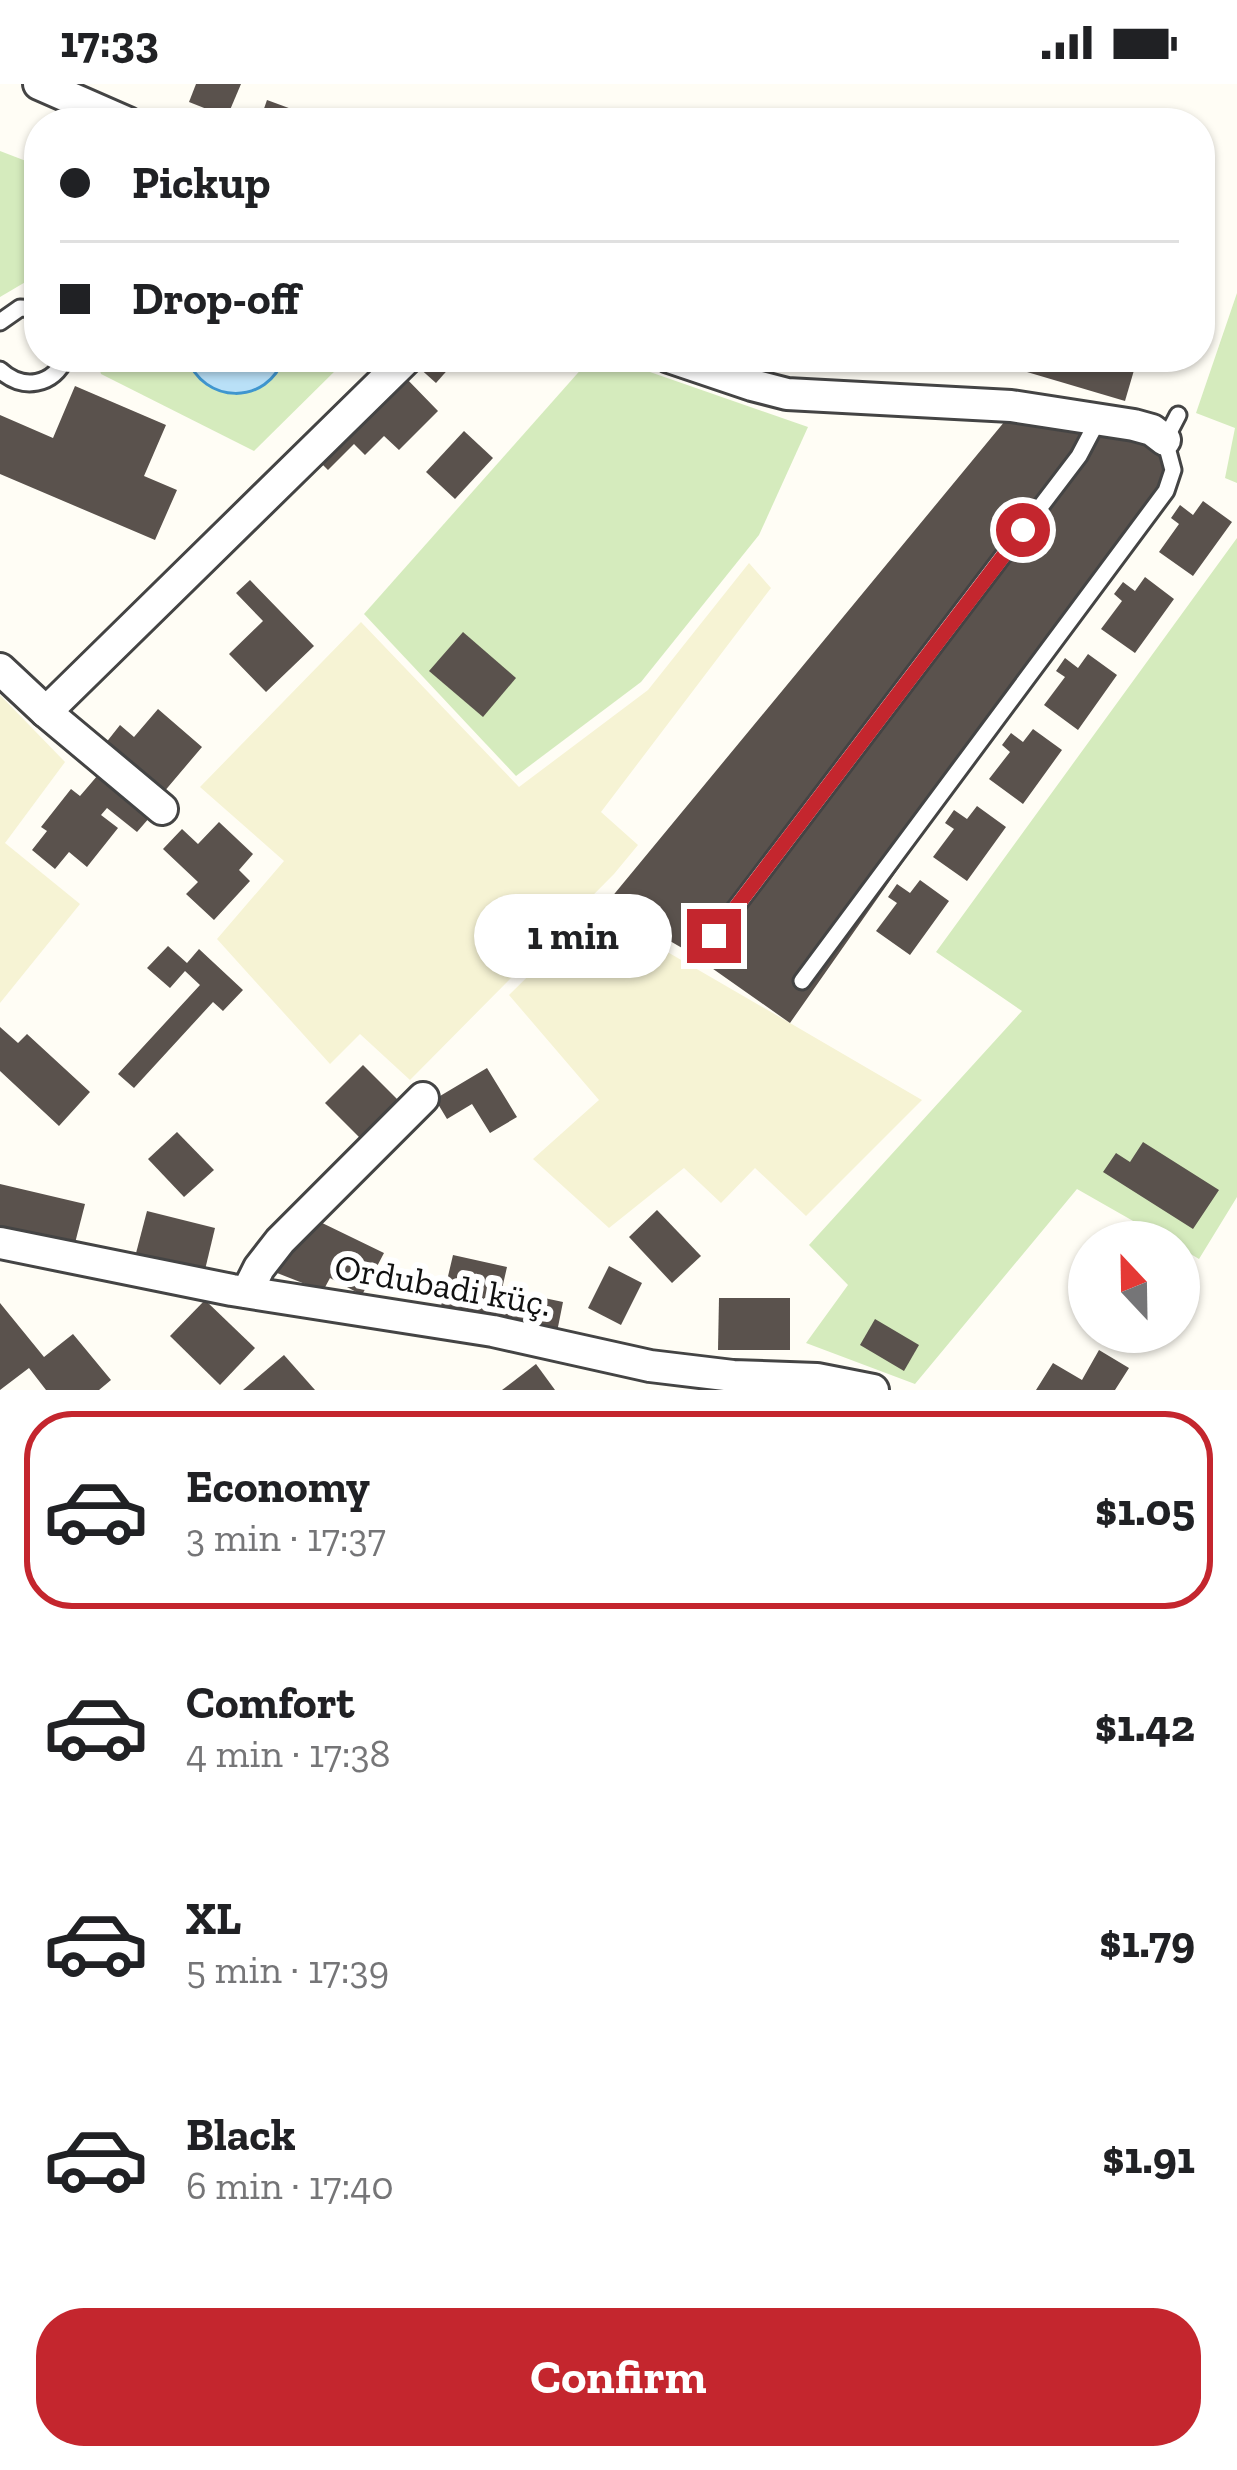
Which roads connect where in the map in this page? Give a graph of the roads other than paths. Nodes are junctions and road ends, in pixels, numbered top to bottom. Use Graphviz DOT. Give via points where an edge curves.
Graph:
graph roads {
  1 [pos="39,84"];
  2 [pos="94,108"];
  3 [pos="0,370"];
  4 [pos="57,372"];
  5 [pos="393,372"];
  6 [pos="716,372"];
  7 [pos="1098,420"];
  8 [pos="1171,428"];
  9 [pos="0,669"];
  10 [pos="46,712"];
  11 [pos="162,809"];
  12 [pos="714,936"];
  13 [pos="802,981"];
  14 [pos="423,1098"];
  15 [pos="0,1243"];
  16 [pos="247,1292"];
  17 [pos="732,1383"];
  18 [pos="873,1390"];
  1 -- 2 [label="street"];
  3 -- 4 [label="lane" via="26,384"];
  5 -- 10 [label="street"];
  6 -- 7 [label="street" via="787,394 1011,406"];
  7 -- 8 [label="street"];
  7 -- 12 [label="lane" via="1079,456"];
  8 -- 13 [label="lane" via="1166,491"];
  9 -- 10 [label="street"];
  10 -- 11 [label="street"];
  14 -- 16 [label="street" via="280,1241"];
  15 -- 16 [label="street, Ordubadi küç."];
  16 -- 17 [label="street, Ordubadi küç." via="470,1326"];
  17 -- 18 [label="street, Ordubadi küç." via="817,1379"];
}
